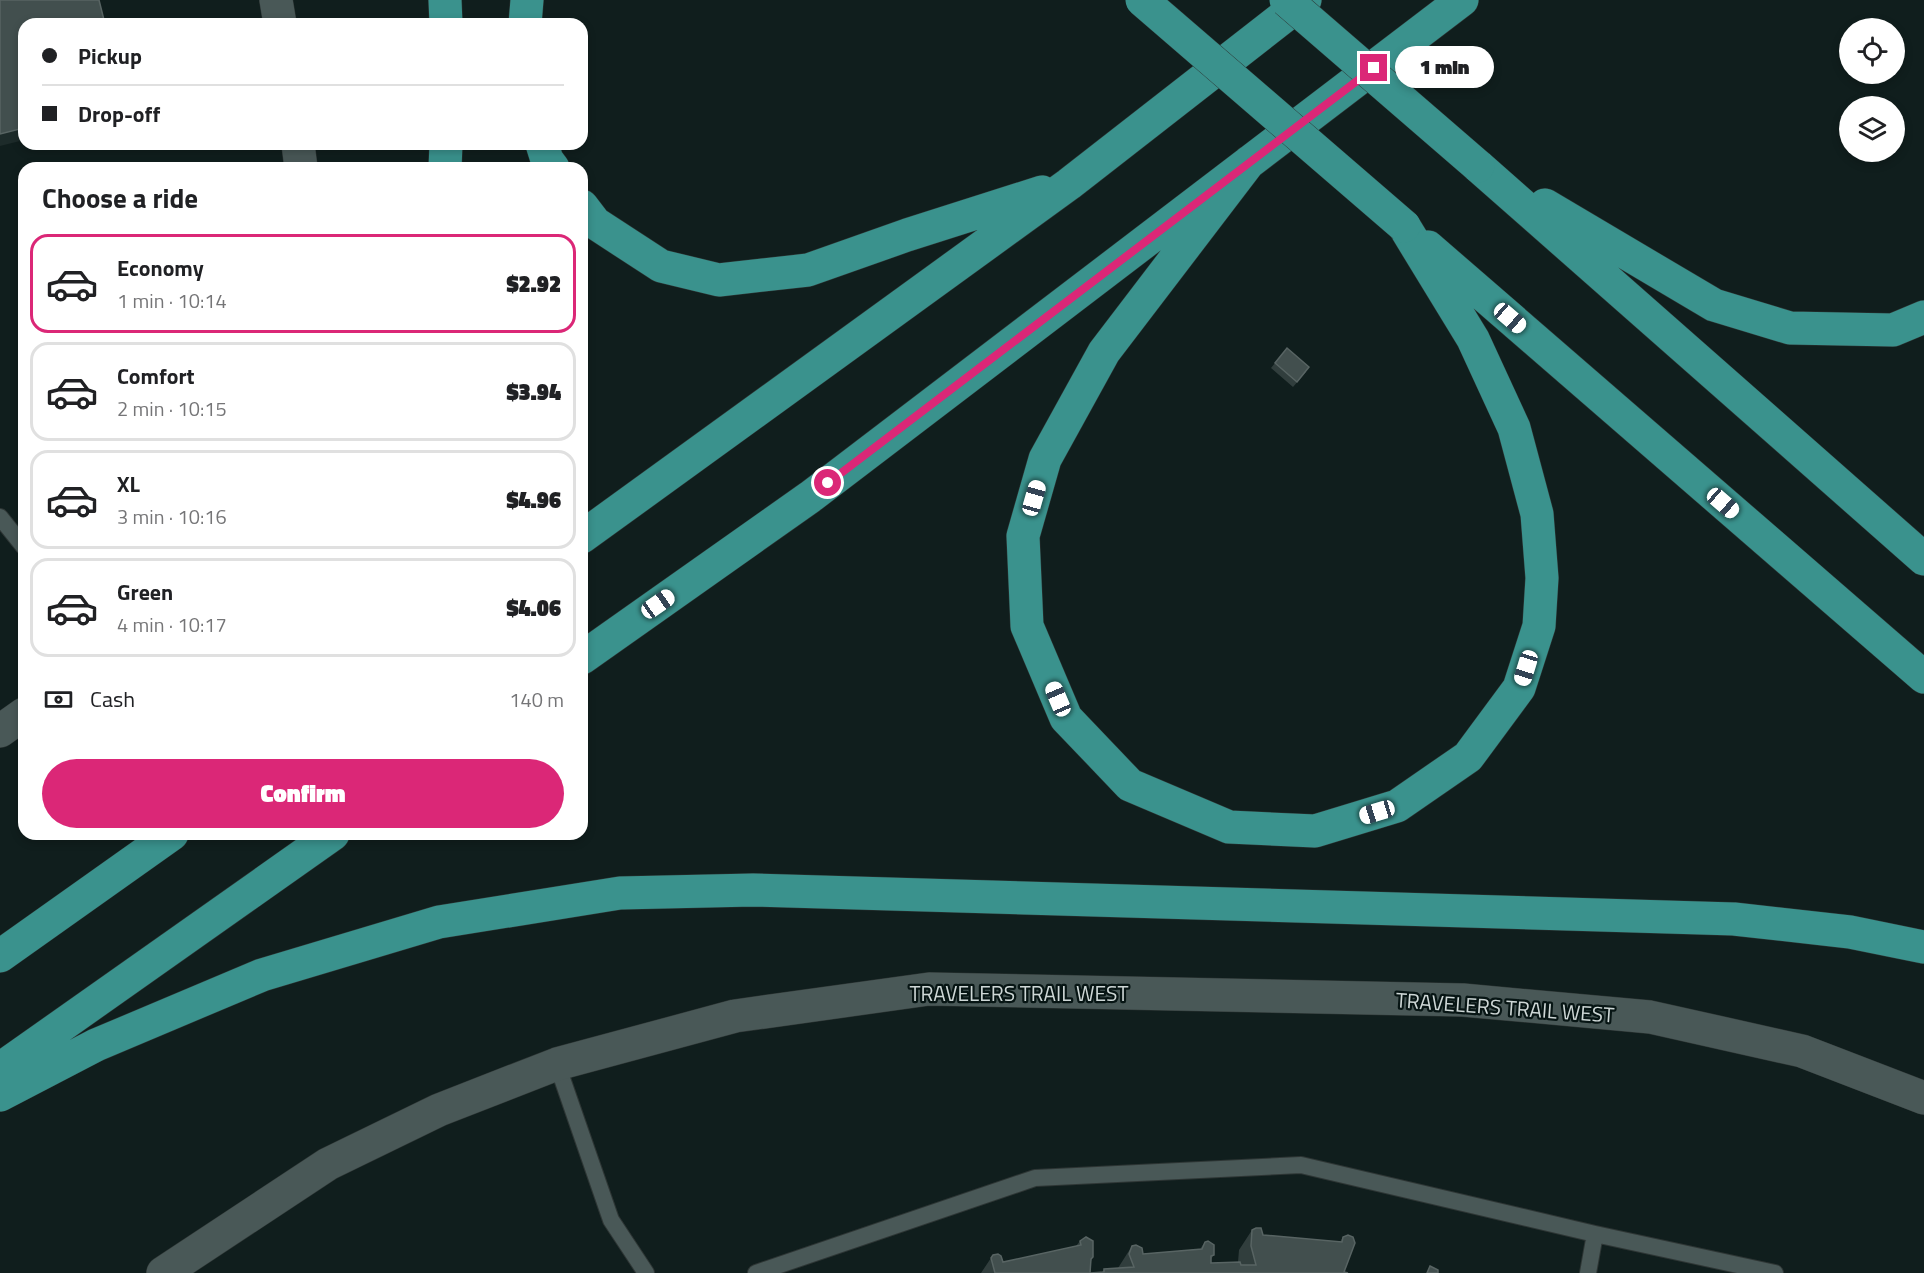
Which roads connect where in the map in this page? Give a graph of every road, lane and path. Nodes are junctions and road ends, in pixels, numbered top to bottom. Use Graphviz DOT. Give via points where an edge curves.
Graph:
graph roads {
  1 [pos="276,0"];
  2 [pos="445,0"];
  3 [pos="527,0"];
  4 [pos="1142,0"];
  5 [pos="1286,0"];
  6 [pos="1305,0"];
  7 [pos="1462,0"];
  8 [pos="279,18"];
  9 [pos="446,18"];
  10 [pos="526,18"];
  11 [pos="1249,162"];
  12 [pos="1478,166"];
  13 [pos="1069,184"];
  14 [pos="588,214"];
  15 [pos="1404,226"];
  16 [pos="1924,317"];
  17 [pos="0,517"];
  18 [pos="588,533"];
  19 [pos="18,540"];
  20 [pos="1924,559"];
  21 [pos="588,654"];
  22 [pos="1924,677"];
  23 [pos="18,718"];
  24 [pos="0,731"];
  25 [pos="133,840"];
  26 [pos="164,840"];
  27 [pos="324,840"];
  28 [pos="80,901"];
  29 [pos="1924,947"];
  30 [pos="0,956"];
  31 [pos="557,1064"];
  32 [pos="0,1069"];
  33 [pos="0,1095"];
  34 [pos="1924,1098"];
  35 [pos="1595,1234"];
  36 [pos="163,1273"];
  37 [pos="646,1273"];
  38 [pos="756,1273"];
  39 [pos="1588,1273"];
  40 [pos="1775,1273"];
  1 -- 8 [label="street"];
  2 -- 9 [label="highway"];
  3 -- 10 [label="highway"];
  4 -- 15 [label="highway, bridge"];
  5 -- 12 [label="highway, bridge"];
  6 -- 13 [label="highway"];
  7 -- 11 [label="highway"];
  11 -- 15 [label="highway" via="1104,352 1045,459 1023,536 1027,626 1066,718 1130,785 1229,827 1315,831 1397,806 1468,757 1519,688 1539,626 1542,578 1537,514 1514,428 1473,339"];
  11 -- 21 [label="highway" via="810,497"];
  12 -- 16 [label="highway" via="1714,305 1790,328 1893,330"];
  12 -- 20 [label="highway"];
  13 -- 14 [label="highway" via="808,270 719,280 661,267 595,223"];
  13 -- 18 [label="highway"];
  15 -- 22 [label="highway"];
  17 -- 19 [label="lane"];
  23 -- 24 [label="street"];
  25 -- 28 [label="highway"];
  26 -- 28 [label="highway"];
  27 -- 32 [label="highway"];
  28 -- 30 [label="highway"];
  29 -- 33 [label="highway" via="1850,932 1734,919 753,890 620,893 440,922 262,975 96,1045"];
  31 -- 34 [label="street, TRAVELERS TRAIL WEST" via="735,1016 929,989 1463,1000 1650,1017 1802,1051"];
  31 -- 36 [label="street, TRAVELERS TRAIL WEST" via="439,1110 328,1164"];
  31 -- 37 [label="lane" via="611,1220"];
  35 -- 38 [label="lane" via="1301,1165 1035,1178"];
  35 -- 39 [label="lane"];
  35 -- 40 [label="lane"];
}
